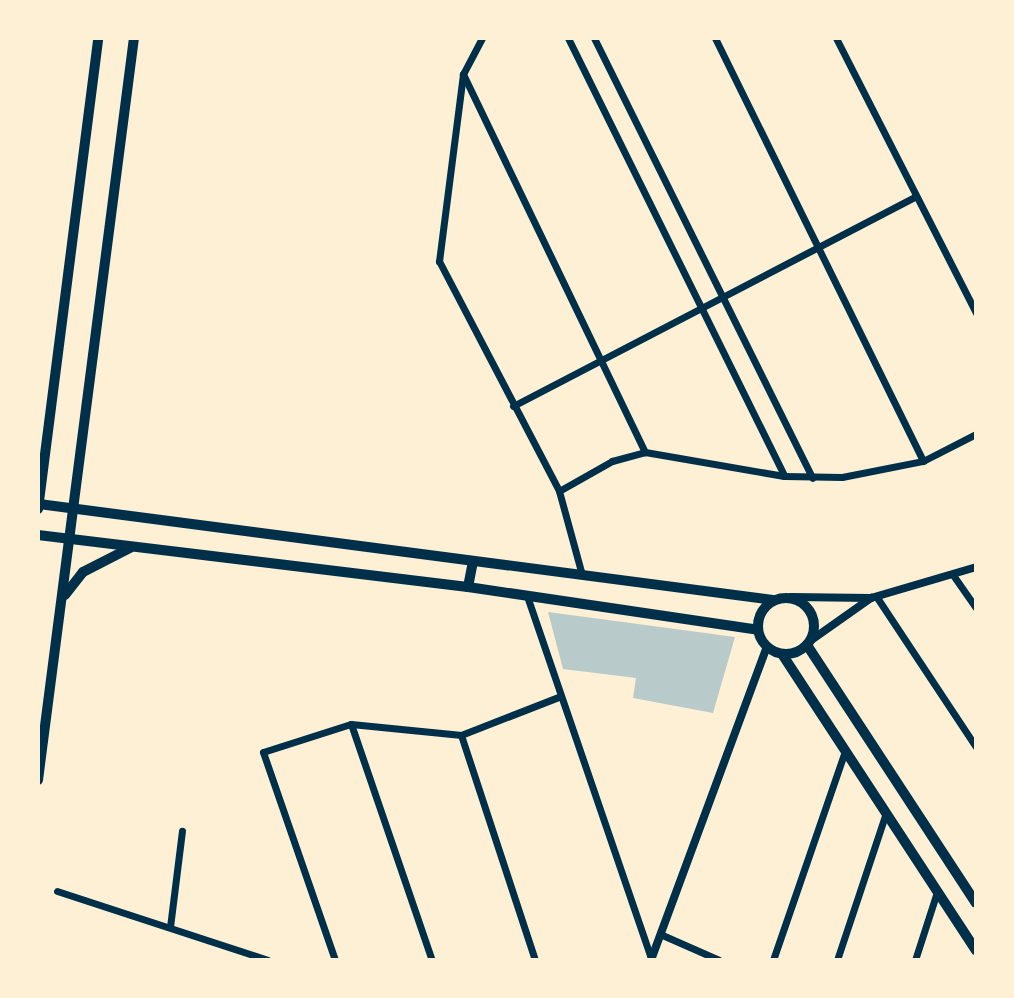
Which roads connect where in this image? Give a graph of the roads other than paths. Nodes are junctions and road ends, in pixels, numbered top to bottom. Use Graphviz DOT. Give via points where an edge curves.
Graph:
graph roads {
  1 [pos="98,38"];
  2 [pos="134,38"];
  3 [pos="482,38"];
  4 [pos="568,38"];
  5 [pos="594,38"];
  6 [pos="715,38"];
  7 [pos="836,38"];
  8 [pos="463,74"];
  9 [pos="916,196"];
  10 [pos="820,245"];
  11 [pos="721,295"];
  12 [pos="701,306"];
  13 [pos="975,313"];
  14 [pos="600,357"];
  15 [pos="513,405"];
  16 [pos="975,434"];
  17 [pos="645,452"];
  18 [pos="923,461"];
  19 [pos="784,476"];
  20 [pos="812,478"];
  21 [pos="559,491"];
  22 [pos="39,504"];
  23 [pos="73,508"];
  24 [pos="38,509"];
  25 [pos="38,535"];
  26 [pos="69,539"];
  27 [pos="132,547"];
  28 [pos="473,561"];
  29 [pos="975,567"];
  30 [pos="582,575"];
  31 [pos="954,575"];
  32 [pos="468,587"];
  33 [pos="527,596"];
  34 [pos="791,597"];
  35 [pos="874,597"];
  36 [pos="773,600"];
  37 [pos="60,605"];
  38 [pos="975,608"];
  39 [pos="758,630"];
  40 [pos="809,643"];
  41 [pos="767,647"];
  42 [pos="782,654"];
  43 [pos="561,696"];
  44 [pos="351,723"];
  45 [pos="461,735"];
  46 [pos="975,747"];
  47 [pos="845,751"];
  48 [pos="38,780"];
  49 [pos="886,813"];
  50 [pos="182,831"];
  51 [pos="57,891"];
  52 [pos="937,892"];
  53 [pos="975,904"];
  54 [pos="170,927"];
  55 [pos="660,934"];
  56 [pos="975,950"];
  57 [pos="651,959"];
  58 [pos="268,960"];
  59 [pos="335,960"];
  60 [pos="432,960"];
  61 [pos="535,960"];
  62 [pos="719,960"];
  63 [pos="773,960"];
  64 [pos="836,960"];
  65 [pos="915,960"];
  1 -- 22 [label="main road"];
  2 -- 23 [label="main road"];
  3 -- 8 [label="street"];
  4 -- 12 [label="street"];
  5 -- 11 [label="street"];
  6 -- 10 [label="street"];
  7 -- 9 [label="street"];
  8 -- 14 [label="street"];
  8 -- 15 [label="street" via="439,261"];
  9 -- 10 [label="street"];
  9 -- 13 [label="street"];
  10 -- 11 [label="street"];
  10 -- 18 [label="street"];
  11 -- 12 [label="street"];
  11 -- 20 [label="street"];
  12 -- 14 [label="street"];
  12 -- 19 [label="street"];
  14 -- 15 [label="street"];
  14 -- 17 [label="street"];
  15 -- 21 [label="street"];
  16 -- 18 [label="street"];
  17 -- 19 [label="street"];
  17 -- 21 [label="street" via="612,461"];
  18 -- 20 [label="street"];
  19 -- 20 [label="street"];
  21 -- 30 [label="street"];
  22 -- 23 [label="main road"];
  22 -- 24 [label="main road"];
  23 -- 26 [label="main road"];
  23 -- 28 [label="main road"];
  25 -- 26 [label="main road"];
  26 -- 27 [label="main road"];
  26 -- 37 [label="main road"];
  27 -- 32 [label="main road"];
  27 -- 37 [label="main road" via="83,572"];
  28 -- 30 [label="main road"];
  28 -- 32 [label="main road"];
  29 -- 31 [label="street"];
  30 -- 36 [label="main road"];
  31 -- 35 [label="street"];
  31 -- 38 [label="street"];
  32 -- 33 [label="main road"];
  33 -- 39 [label="main road"];
  33 -- 43 [label="street"];
  34 -- 35 [label="street"];
  34 -- 36 [label="main road"];
  34 -- 40 [label="main road" via="811,612 814,629"];
  35 -- 40 [label="street"];
  35 -- 46 [label="street"];
  36 -- 39 [label="main road" via="760,613"];
  37 -- 48 [label="main road"];
  39 -- 41 [label="main road"];
  40 -- 42 [label="main road"];
  40 -- 53 [label="main road"];
  41 -- 42 [label="main road"];
  41 -- 55 [label="street"];
  42 -- 47 [label="main road"];
  43 -- 45 [label="street"];
  43 -- 57 [label="street"];
  44 -- 45 [label="street"];
  44 -- 59 [label="street" via="263,751"];
  44 -- 60 [label="street"];
  45 -- 61 [label="street"];
  47 -- 49 [label="main road"];
  47 -- 63 [label="street"];
  49 -- 52 [label="main road"];
  49 -- 64 [label="street"];
  50 -- 54 [label="street"];
  51 -- 54 [label="street"];
  52 -- 56 [label="main road"];
  52 -- 65 [label="street"];
  54 -- 58 [label="street"];
  55 -- 57 [label="street"];
  55 -- 62 [label="street"];
}
